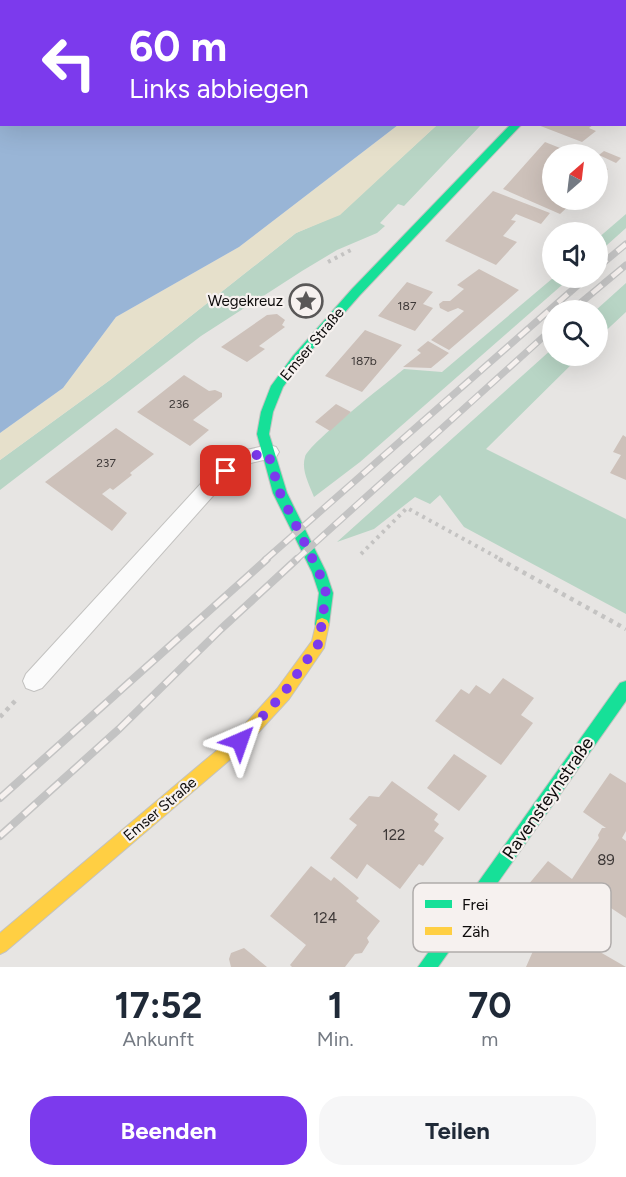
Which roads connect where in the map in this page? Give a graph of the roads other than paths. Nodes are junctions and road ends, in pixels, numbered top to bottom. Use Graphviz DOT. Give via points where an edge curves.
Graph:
graph roads {
  1 [pos="515,126"];
  2 [pos="268,453"];
  3 [pos="34,681"];
  4 [pos="626,688"];
  5 [pos="487,883"];
  6 [pos="0,945"];
  7 [pos="438,952"];
  8 [pos="427,967"];
  1 -- 2 [label="street, Emser Straße" via="356,292 276,386 263,434"];
  2 -- 3 [label="lane" via="240,458 213,483"];
  2 -- 6 [label="street, Emser Straße" via="280,493 326,593 319,643 283,694 240,741"];
  4 -- 5 [label="street, Ravensteynstraße"];
  7 -- 8 [label="street, Ravensteynstraße"];
}
